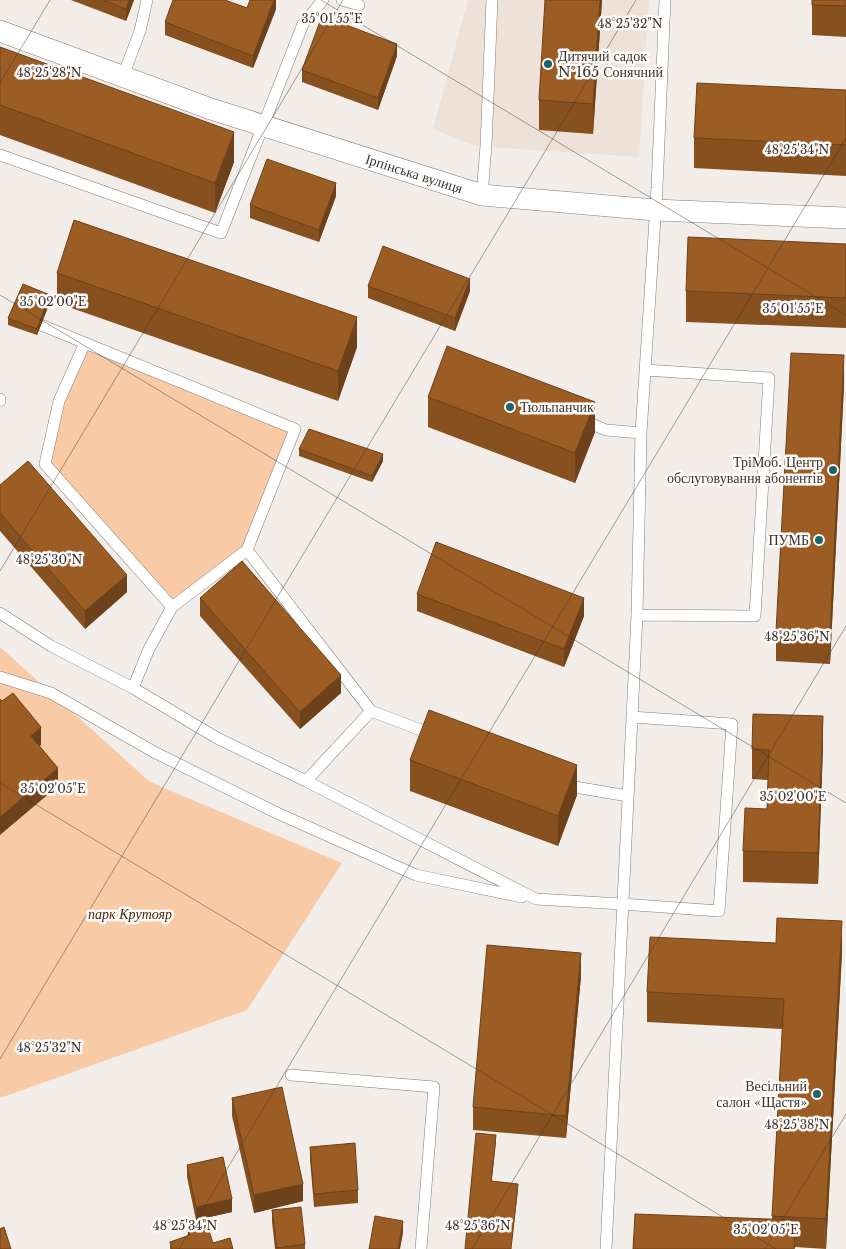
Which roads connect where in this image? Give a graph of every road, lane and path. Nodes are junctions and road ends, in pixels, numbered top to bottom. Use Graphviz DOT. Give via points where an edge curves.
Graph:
graph roads {
  1 [pos="147,0"];
  2 [pos="323,0"];
  3 [pos="342,0"];
  4 [pos="492,0"];
  5 [pos="665,0"];
  6 [pos="360,5"];
  7 [pos="0,31"];
  8 [pos="123,76"];
  9 [pos="264,127"];
  10 [pos="0,155"];
  11 [pos="482,195"];
  12 [pos="655,210"];
  13 [pos="846,218"];
  14 [pos="42,325"];
  15 [pos="85,343"];
  16 [pos="645,370"];
  17 [pos="571,416"];
  18 [pos="641,433"];
  19 [pos="247,550"];
  20 [pos="172,607"];
  21 [pos="0,613"];
  22 [pos="637,615"];
  23 [pos="0,677"];
  24 [pos="133,688"];
  25 [pos="371,711"];
  26 [pos="632,717"];
  27 [pos="442,738"];
  28 [pos="549,780"];
  29 [pos="306,781"];
  30 [pos="628,796"];
  31 [pos="536,899"];
  32 [pos="622,904"];
  33 [pos="291,1075"];
  34 [pos="420,1249"];
  35 [pos="606,1249"];
  1 -- 8 [label="lane" via="140,31"];
  2 -- 9 [label="lane" via="303,24"];
  3 -- 6 [label="lane"];
  4 -- 11 [label="lane"];
  5 -- 12 [label="lane"];
  7 -- 8 [label="street, Ірпінська вулиця"];
  8 -- 9 [label="street, Ірпінська вулиця"];
  9 -- 10 [label="lane" via="222,233"];
  9 -- 11 [label="street, Ірпінська вулиця"];
  11 -- 12 [label="street, Ірпінська вулиця"];
  12 -- 13 [label="street, Ірпінська вулиця"];
  12 -- 16 [label="lane"];
  14 -- 15 [label="lane"];
  15 -- 19 [label="lane" via="296,429"];
  15 -- 20 [label="lane" via="59,401 45,464"];
  16 -- 18 [label="lane"];
  16 -- 22 [label="lane" via="769,378 755,616"];
  17 -- 18 [label="lane" via="606,430"];
  18 -- 22 [label="lane"];
  19 -- 20 [label="lane"];
  19 -- 25 [label="lane"];
  20 -- 24 [label="lane" via="149,649"];
  21 -- 24 [label="lane" via="51,646"];
  22 -- 26 [label="lane"];
  23 -- 31 [label="lane" via="51,693 162,757 416,875"];
  24 -- 29 [label="lane" via="217,738"];
  25 -- 27 [label="lane"];
  25 -- 29 [label="lane"];
  26 -- 30 [label="lane"];
  26 -- 32 [label="lane" via="732,724 719,911"];
  28 -- 30 [label="lane" via="567,787"];
  29 -- 31 [label="lane"];
  30 -- 32 [label="lane"];
  31 -- 32 [label="lane"];
  32 -- 35 [label="lane"];
  33 -- 34 [label="lane" via="434,1087"];
}
